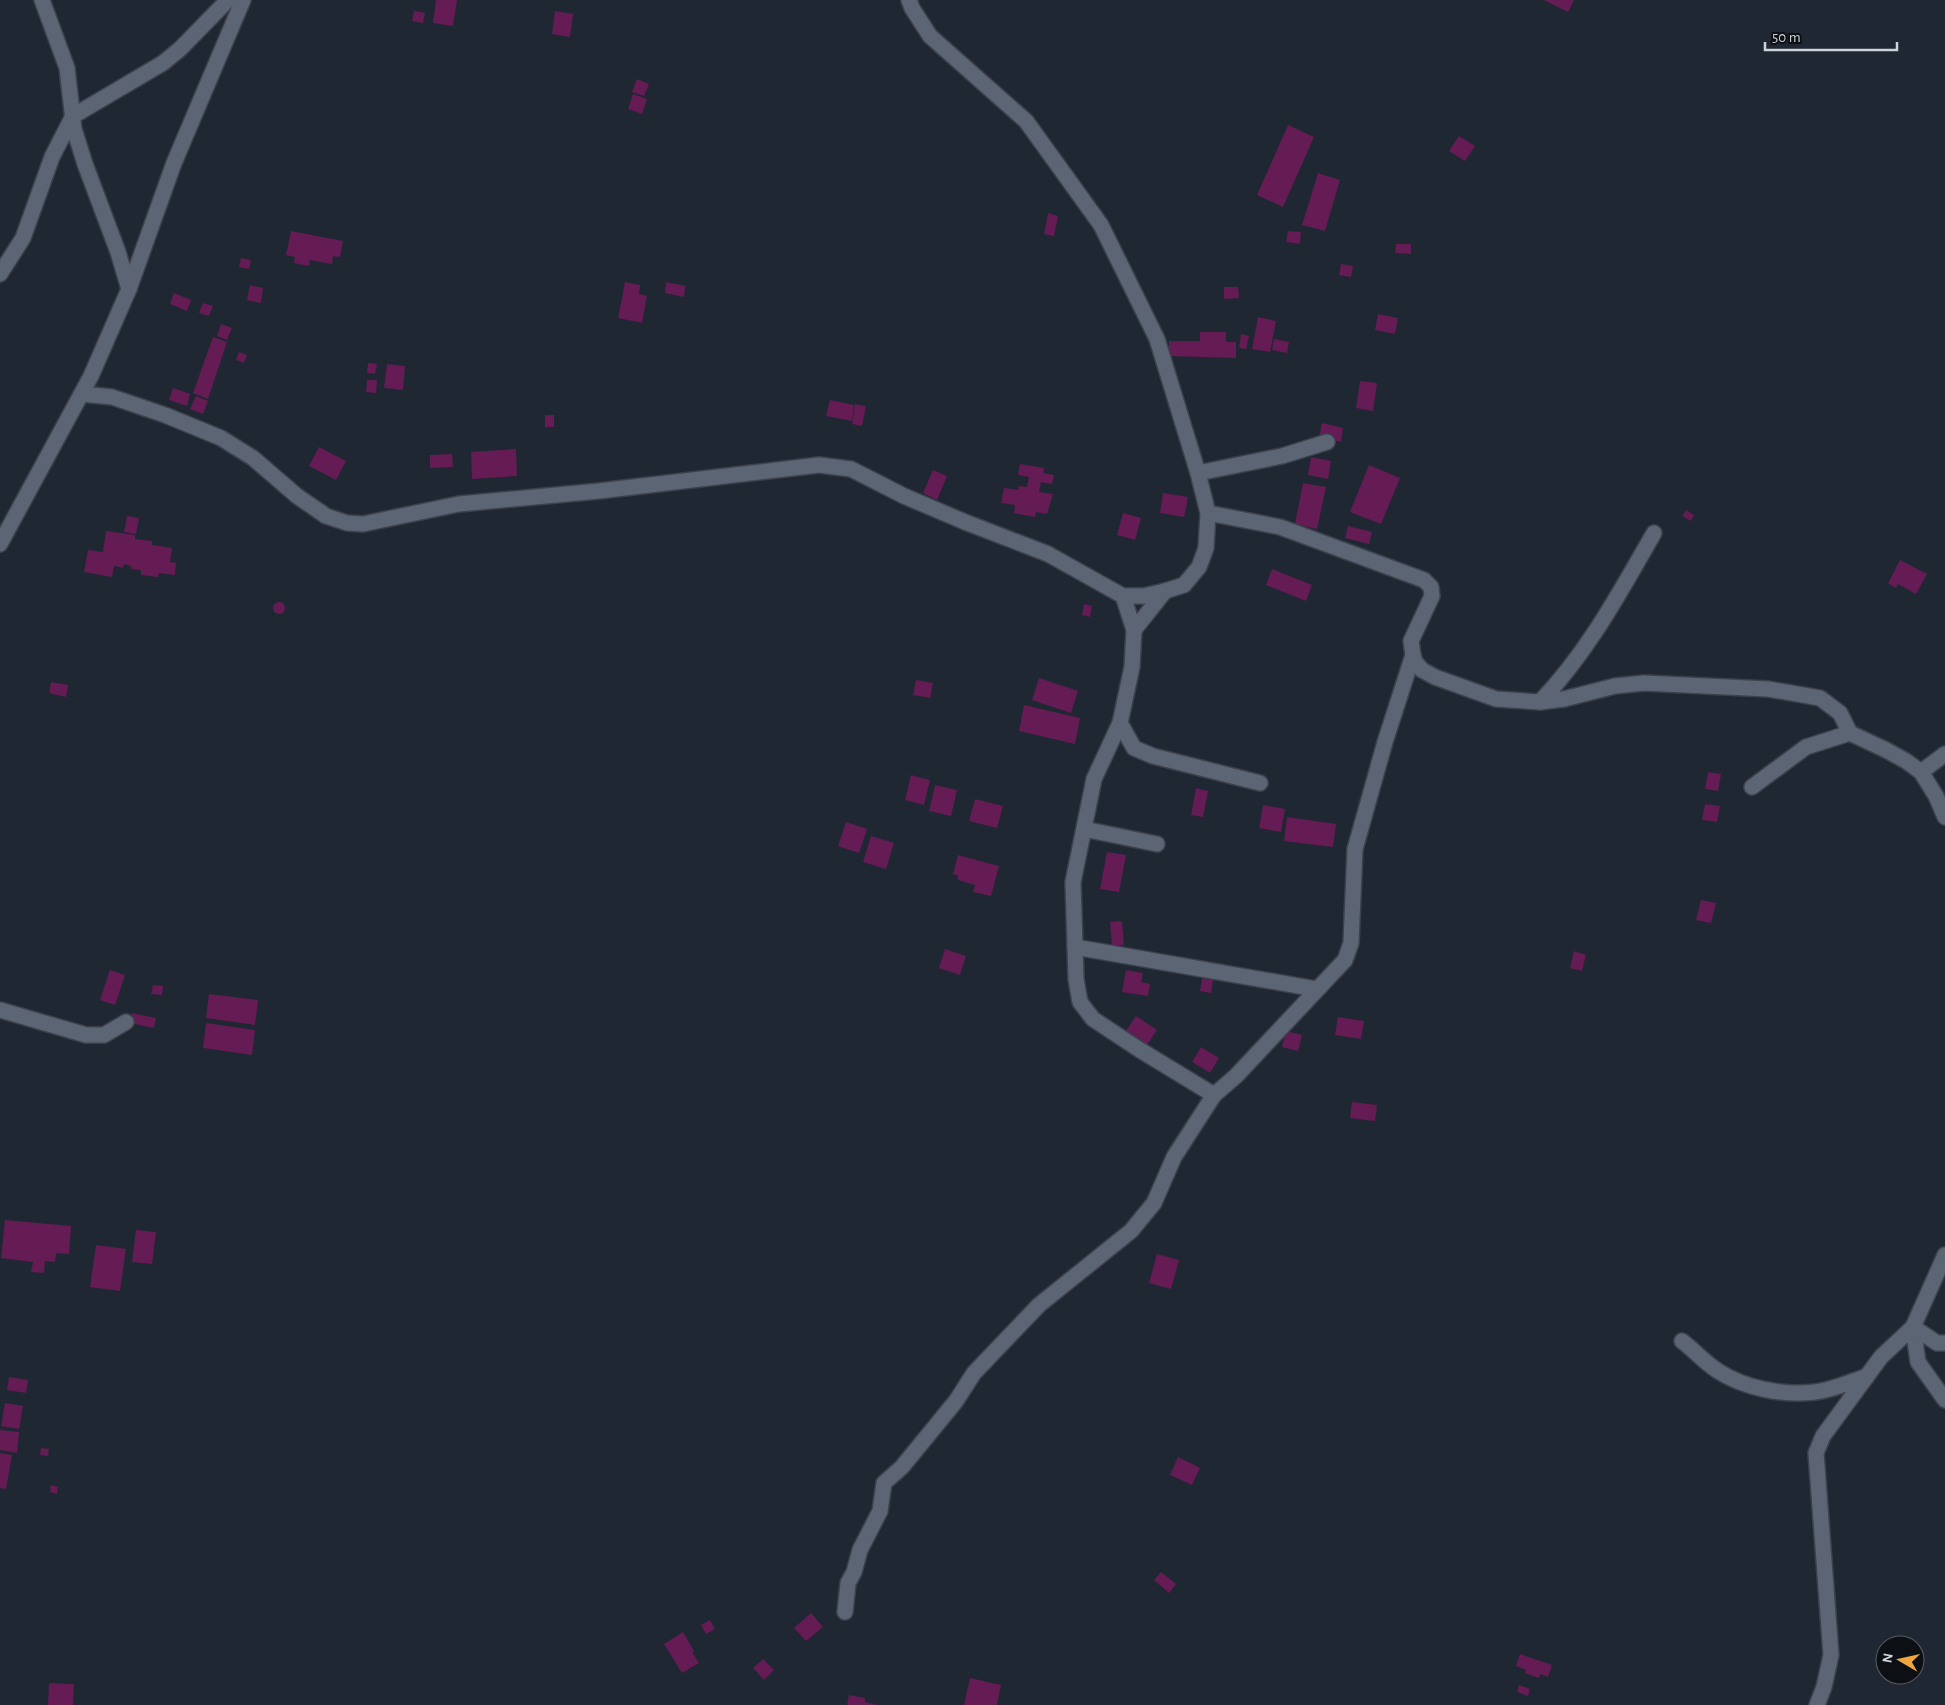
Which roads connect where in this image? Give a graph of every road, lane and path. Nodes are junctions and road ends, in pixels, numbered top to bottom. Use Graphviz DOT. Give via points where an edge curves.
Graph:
graph roads {
  1 [pos="42,0"];
  2 [pos="228,0"];
  3 [pos="243,0"];
  4 [pos="910,0"];
  5 [pos="73,116"];
  6 [pos="0,274"];
  7 [pos="129,289"];
  8 [pos="82,394"];
  9 [pos="1326,442"];
  10 [pos="1198,473"];
  11 [pos="1208,513"];
  12 [pos="1654,533"];
  13 [pos="0,544"];
  14 [pos="1165,591"];
  15 [pos="1123,596"];
  16 [pos="1134,630"];
  17 [pos="1413,655"];
  18 [pos="1540,702"];
  19 [pos="1120,723"];
  20 [pos="1850,733"];
  21 [pos="1945,754"];
  22 [pos="1920,772"];
  23 [pos="1260,784"];
  24 [pos="1752,787"];
  25 [pos="1945,817"];
  26 [pos="1084,829"];
  27 [pos="1157,844"];
  28 [pos="1075,947"];
  29 [pos="1316,989"];
  30 [pos="0,1010"];
  31 [pos="126,1022"];
  32 [pos="1214,1095"];
  33 [pos="1945,1255"];
  34 [pos="1913,1327"];
  35 [pos="1682,1340"];
  36 [pos="1945,1343"];
  37 [pos="1866,1376"];
  38 [pos="1945,1400"];
  39 [pos="845,1612"];
  40 [pos="1817,1705"];
  1 -- 5 [label="street" via="67,68"];
  2 -- 5 [label="street" via="163,63"];
  3 -- 7 [label="street" via="174,163"];
  4 -- 10 [label="street" via="930,36 1026,121 1100,225 1157,339"];
  5 -- 6 [label="street" via="52,157 23,238"];
  5 -- 7 [label="street" via="85,164"];
  7 -- 8 [label="street"];
  8 -- 13 [label="street"];
  8 -- 15 [label="street" via="112,397 221,438 253,458 326,516 347,523 364,524 459,504 819,465 851,469 964,522 1048,554"];
  9 -- 10 [label="street" via="1282,456"];
  10 -- 11 [label="street"];
  11 -- 14 [label="street" via="1206,548 1199,567 1184,585"];
  11 -- 17 [label="street" via="1280,527 1424,580 1432,596 1411,642"];
  12 -- 18 [label="street" via="1600,625 1572,666"];
  14 -- 15 [label="street"];
  14 -- 16 [label="street"];
  15 -- 16 [label="street"];
  16 -- 19 [label="street" via="1132,667"];
  17 -- 18 [label="street" via="1422,670 1444,680 1496,699"];
  17 -- 29 [label="street" via="1356,849 1351,943 1345,960"];
  18 -- 20 [label="street" via="1644,683 1768,689 1820,698 1840,713"];
  19 -- 23 [label="street" via="1134,748"];
  19 -- 26 [label="street" via="1094,779"];
  20 -- 22 [label="street" via="1906,761"];
  20 -- 24 [label="street" via="1806,748"];
  21 -- 22 [label="street"];
  22 -- 25 [label="street"];
  26 -- 27 [label="street"];
  26 -- 28 [label="street" via="1072,882"];
  28 -- 29 [label="street"];
  28 -- 32 [label="street" via="1080,1002 1093,1019"];
  29 -- 32 [label="street" via="1236,1076"];
  30 -- 31 [label="street" via="86,1036 104,1035"];
  32 -- 39 [label="street" via="1174,1157 1154,1203 1131,1231 1040,1305 974,1374 902,1467 884,1483 880,1511 860,1550 848,1584"];
  33 -- 34 [label="street"];
  34 -- 36 [label="street" via="1937,1343"];
  34 -- 37 [label="street"];
  34 -- 38 [label="street" via="1918,1362"];
  35 -- 37 [label="street" via="1717,1371 1741,1383 1768,1390 1814,1392"];
  37 -- 40 [label="street" via="1823,1436 1816,1453 1831,1655"];
}
